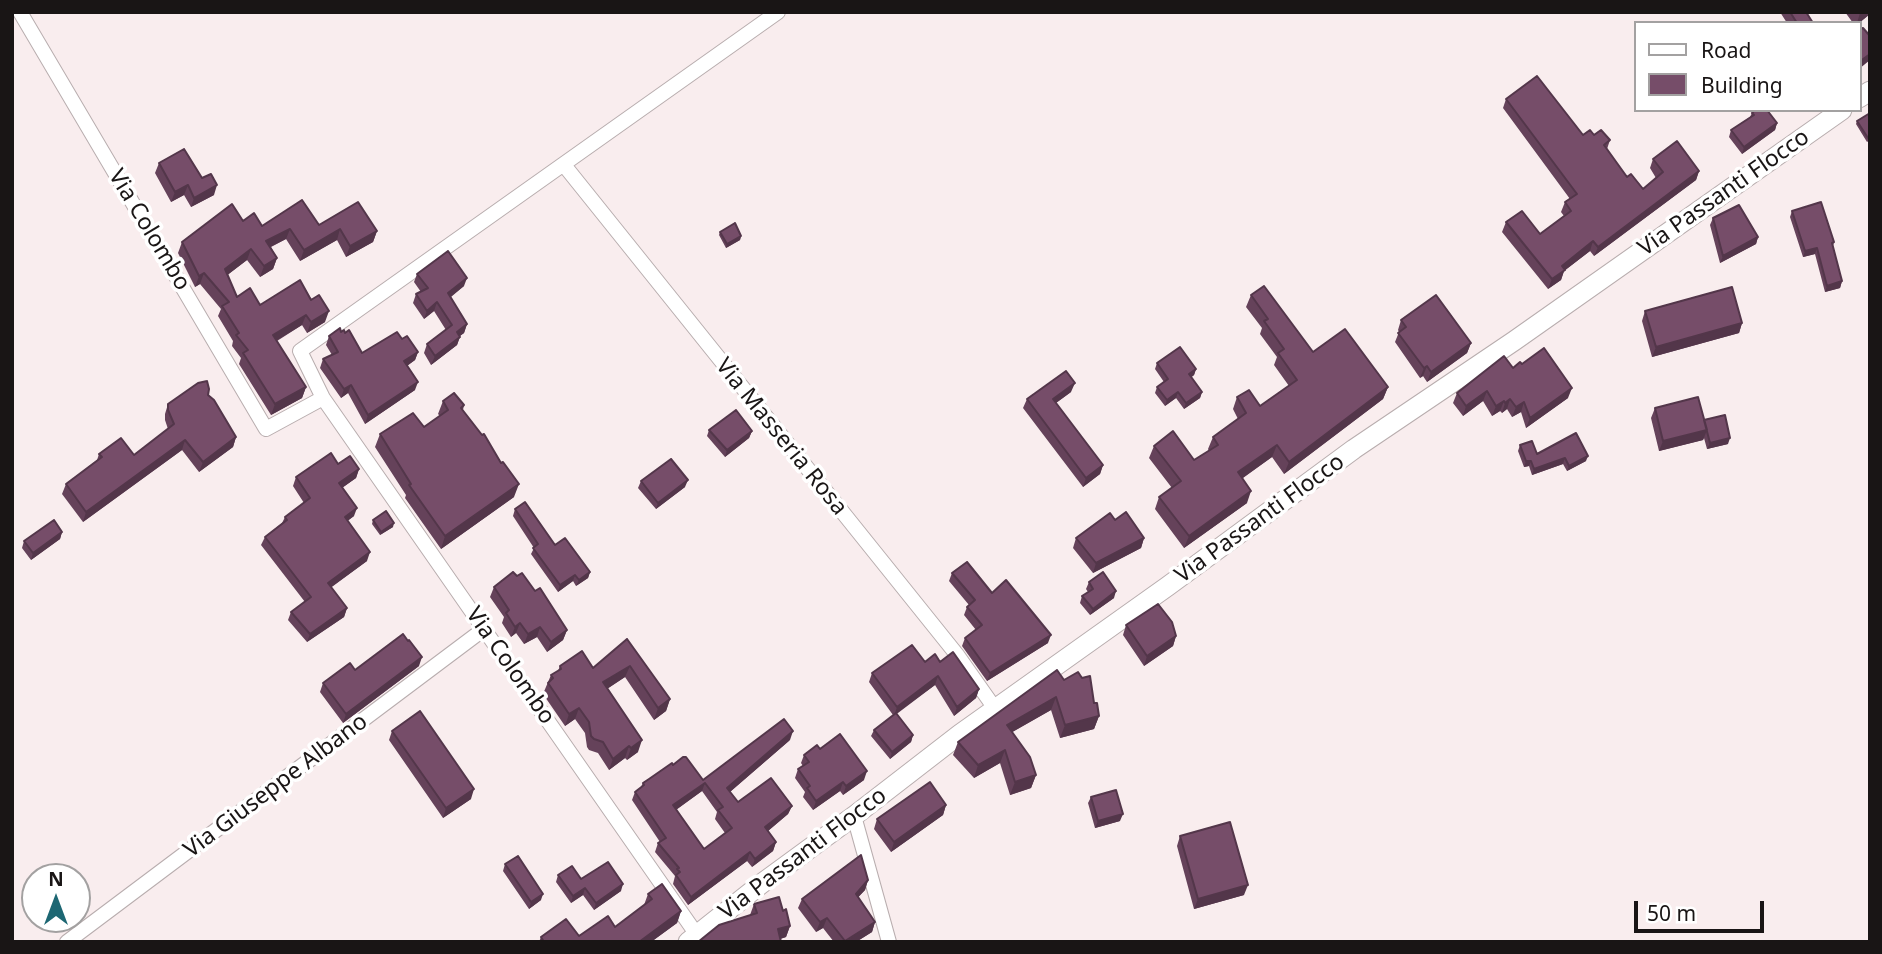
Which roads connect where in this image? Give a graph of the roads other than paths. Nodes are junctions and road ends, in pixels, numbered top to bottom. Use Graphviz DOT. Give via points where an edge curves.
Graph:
graph roads {
  1 [pos="20,12"];
  2 [pos="778,12"];
  3 [pos="1839,112"];
  4 [pos="564,165"];
  5 [pos="323,398"];
  6 [pos="484,629"];
  7 [pos="996,710"];
  8 [pos="854,816"];
  9 [pos="693,938"];
  10 [pos="67,942"];
  11 [pos="888,942"];
  1 -- 5 [label="street, Via Colombo" via="266,429"];
  2 -- 4 [label="street"];
  3 -- 7 [label="main road, Via Passanti Flocco" via="1354,449"];
  4 -- 5 [label="street, Via Colombo" via="300,351"];
  4 -- 7 [label="street, Via Masseria Rosa" via="958,656"];
  5 -- 6 [label="street, Via Colombo"];
  6 -- 9 [label="street, Via Colombo"];
  6 -- 10 [label="street, Via Giuseppe Albano"];
  7 -- 8 [label="main road, Via Passanti Flocco"];
  8 -- 9 [label="main road, Via Passanti Flocco"];
  8 -- 11 [label="street"];
}
